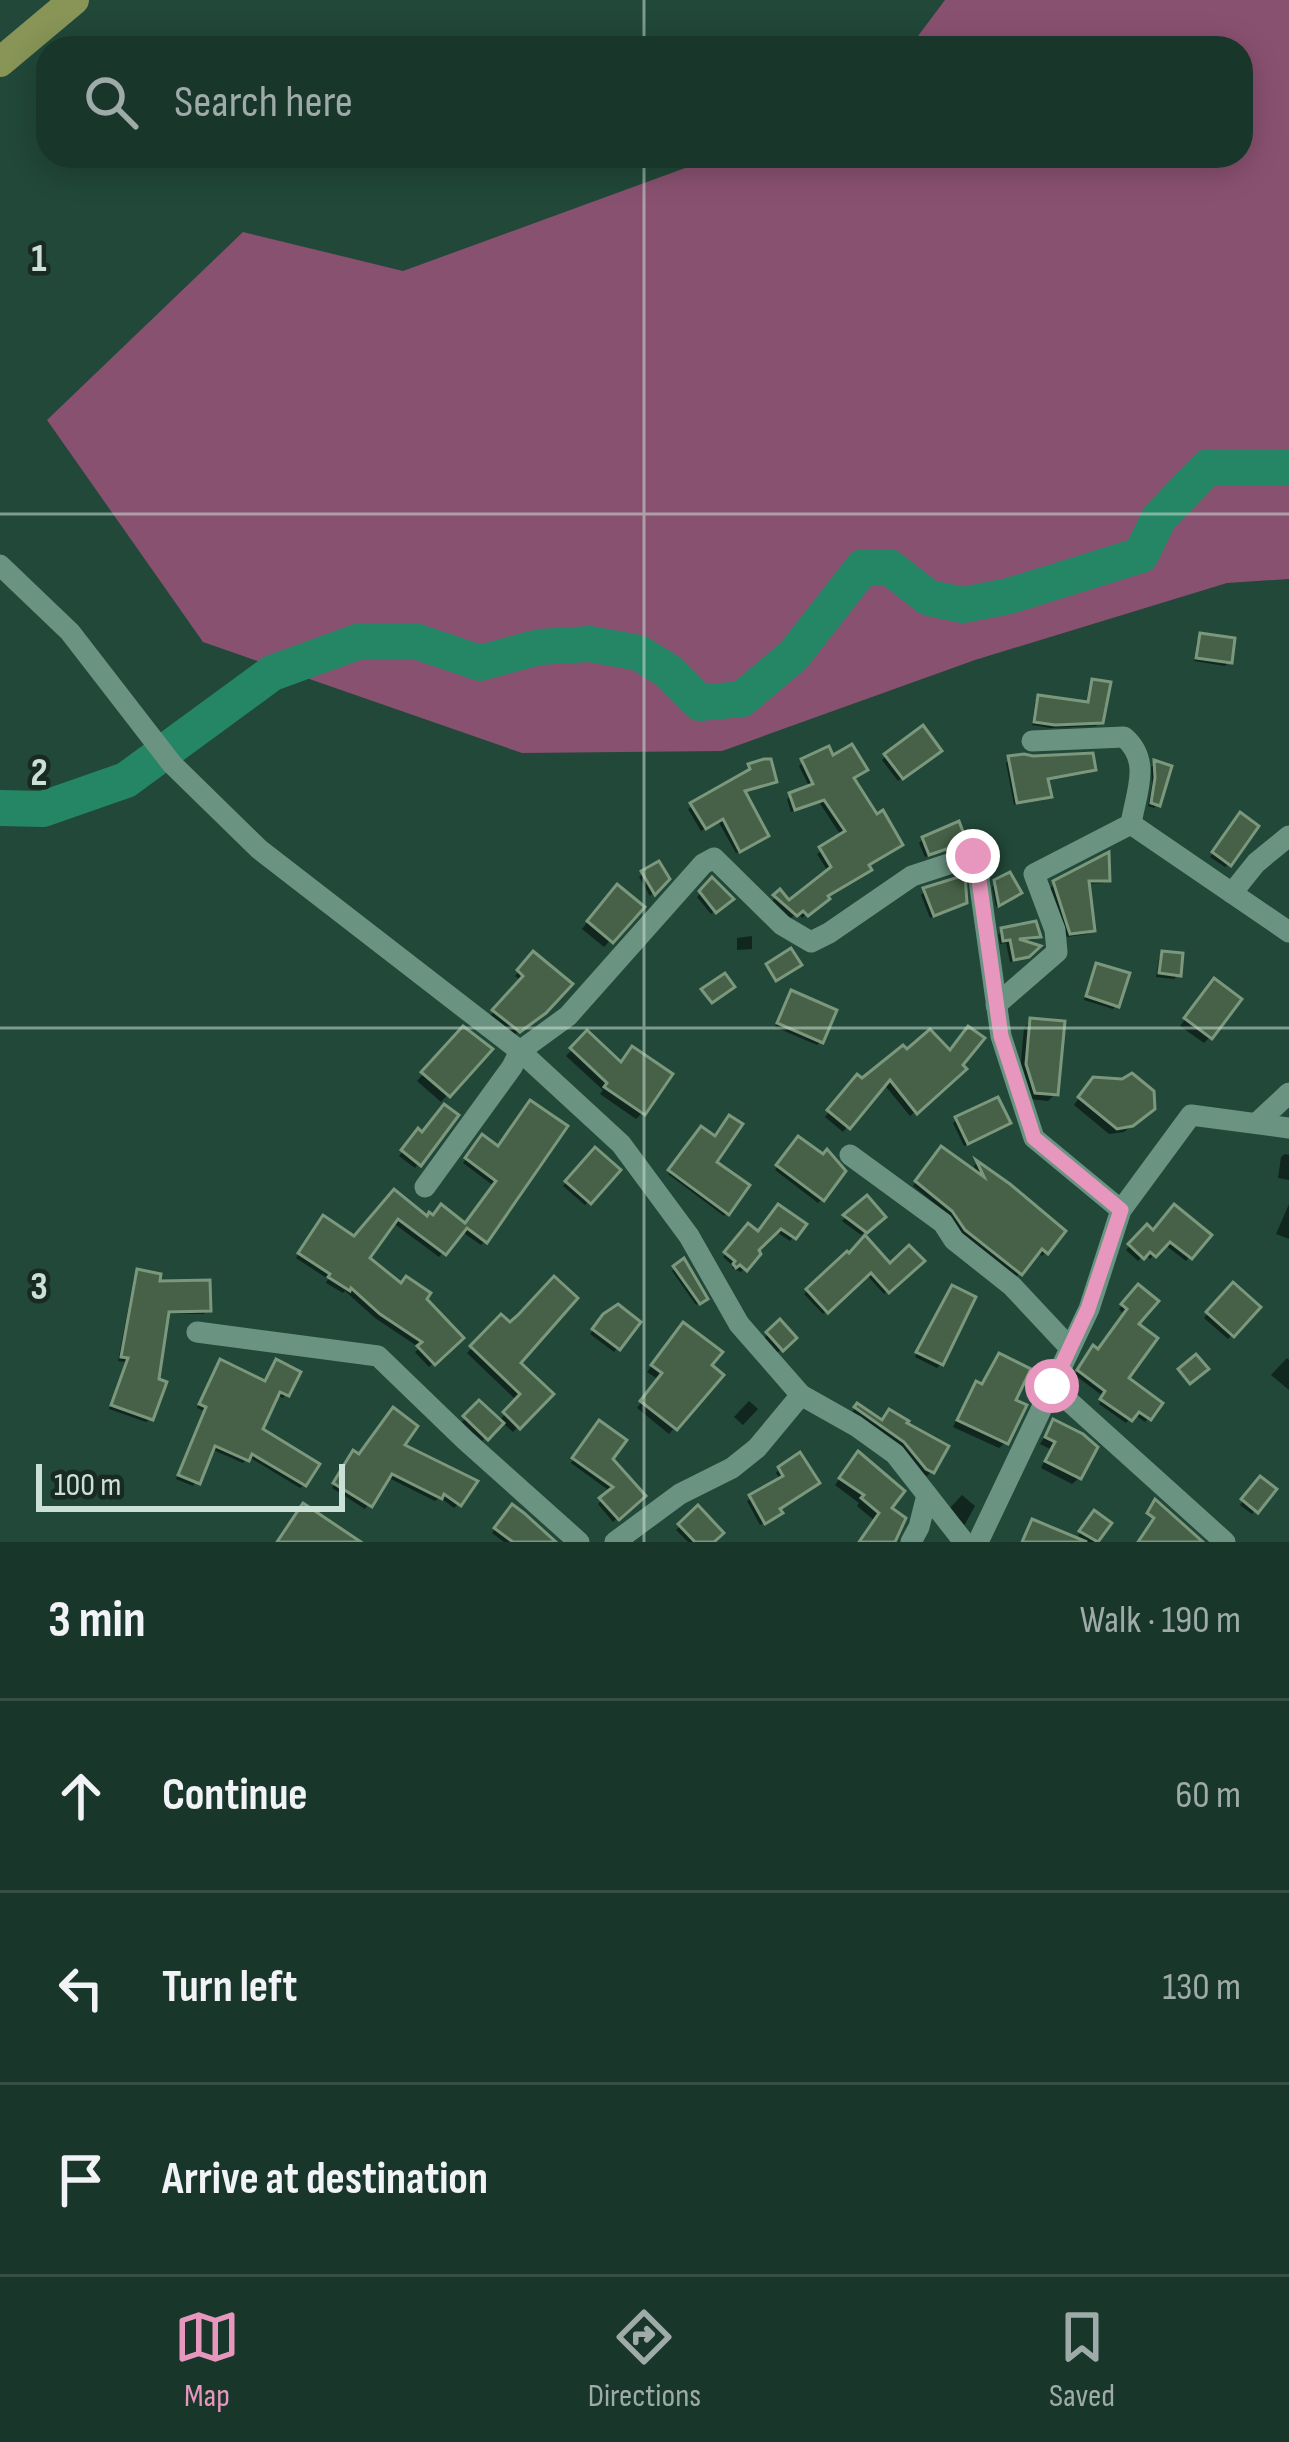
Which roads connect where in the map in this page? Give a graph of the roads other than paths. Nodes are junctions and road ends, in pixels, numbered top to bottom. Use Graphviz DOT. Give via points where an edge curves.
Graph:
graph roads {
  1 [pos="74,0"];
  2 [pos="0,62"];
  3 [pos="0,565"];
  4 [pos="1032,741"];
  5 [pos="1131,824"];
  6 [pos="1289,836"];
  7 [pos="1232,893"];
  8 [pos="1289,932"];
  9 [pos="996,1005"];
  10 [pos="520,1051"];
  11 [pos="1289,1093"];
  12 [pos="1258,1123"];
  13 [pos="1289,1128"];
  14 [pos="850,1156"];
  15 [pos="424,1186"];
  16 [pos="1121,1210"];
  17 [pos="197,1332"];
  18 [pos="1070,1348"];
  19 [pos="1052,1386"];
  20 [pos="801,1395"];
  21 [pos="927,1495"];
  22 [pos="579,1542"];
  23 [pos="615,1542"];
  24 [pos="911,1542"];
  25 [pos="964,1542"];
  26 [pos="978,1542"];
  27 [pos="1225,1542"];
  1 -- 2 [label="main road"];
  3 -- 10 [label="street" via="70,632 172,764 260,849"];
  4 -- 5 [label="street" via="1124,736 1142,763"];
  5 -- 7 [label="street"];
  5 -- 9 [label="street" via="1034,874 1058,952"];
  6 -- 7 [label="street"];
  7 -- 8 [label="street"];
  9 -- 10 [label="street" via="973,856 911,876 812,942 782,926 714,857 568,1016"];
  9 -- 16 [label="street" via="1034,1138"];
  10 -- 15 [label="street"];
  10 -- 20 [label="street" via="622,1144 739,1324"];
  11 -- 12 [label="street"];
  12 -- 13 [label="street"];
  12 -- 16 [label="street" via="1191,1115"];
  14 -- 18 [label="street" via="943,1223"];
  16 -- 18 [label="street"];
  17 -- 22 [label="street" via="378,1356"];
  18 -- 19 [label="street"];
  19 -- 26 [label="street"];
  19 -- 27 [label="street"];
  20 -- 21 [label="street" via="896,1454"];
  20 -- 23 [label="street" via="758,1448"];
  21 -- 24 [label="street"];
  21 -- 25 [label="street"];
}
